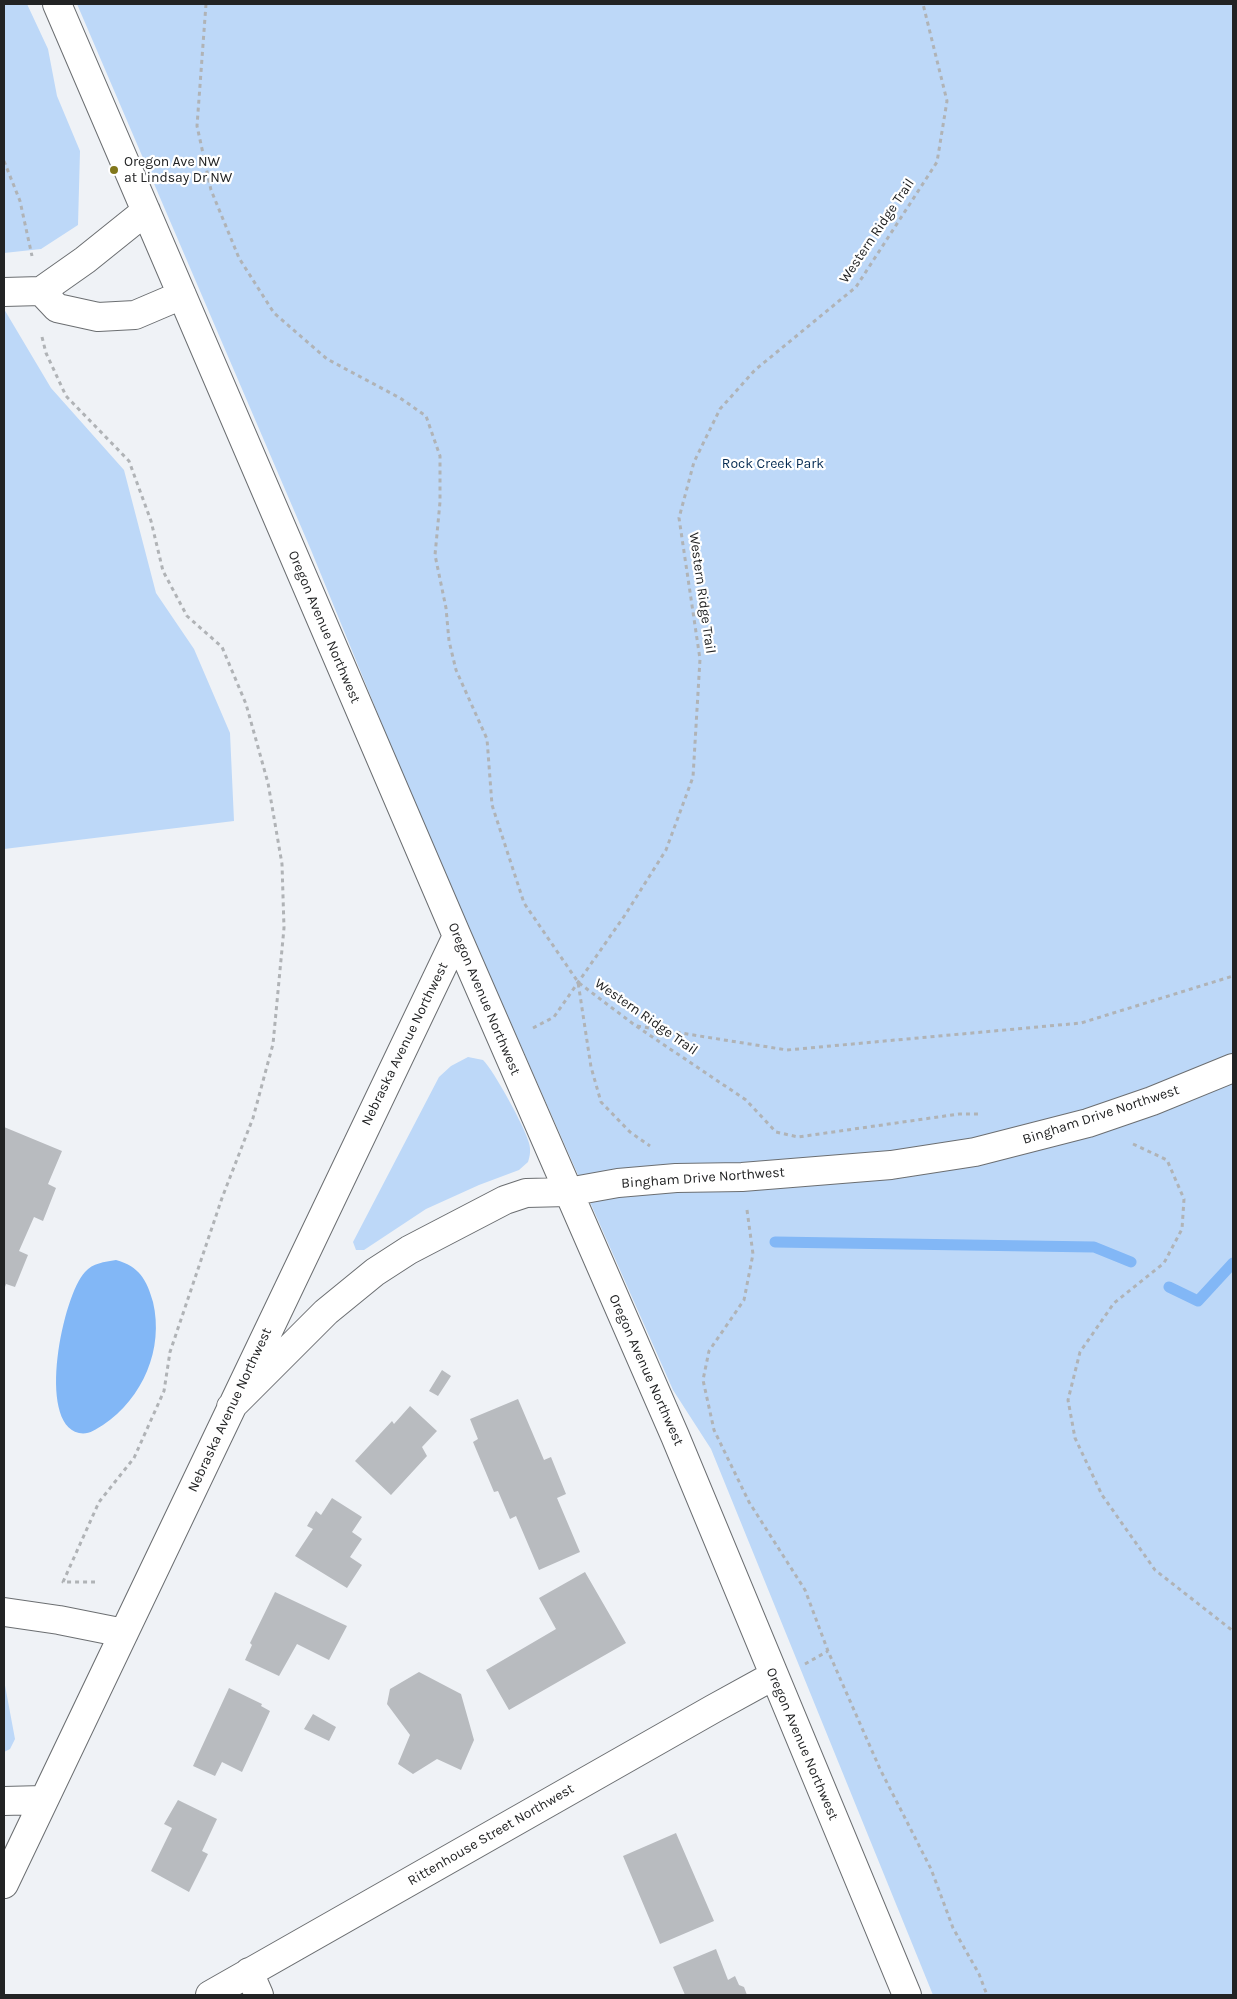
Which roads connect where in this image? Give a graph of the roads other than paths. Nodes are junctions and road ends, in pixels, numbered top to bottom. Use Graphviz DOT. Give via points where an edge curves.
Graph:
graph roads {
  1 [pos="57,4"];
  2 [pos="146,211"];
  3 [pos="40,290"];
  4 [pos="4,292"];
  5 [pos="182,295"];
  6 [pos="457,936"];
  7 [pos="1233,1068"];
  8 [pos="568,1192"];
  9 [pos="231,1407"];
  10 [pos="4,1612"];
  11 [pos="124,1633"];
  12 [pos="773,1676"];
  13 [pos="4,1800"];
  14 [pos="42,1800"];
  15 [pos="4,1884"];
  16 [pos="254,1984"];
  17 [pos="210,1995"];
  18 [pos="907,1995"];
  1 -- 2 [label="street, Oregon Avenue Northwest"];
  2 -- 3 [label="street" via="85,260"];
  2 -- 5 [label="street, Oregon Avenue Northwest"];
  3 -- 4 [label="street"];
  3 -- 5 [label="street" via="57,308 98,317 135,315"];
  5 -- 6 [label="street, Oregon Avenue Northwest"];
  6 -- 8 [label="street, Oregon Avenue Northwest"];
  6 -- 9 [label="street, Nebraska Avenue Northwest"];
  7 -- 8 [label="street, Bingham Drive Northwest" via="1152,1101 1088,1122 975,1152 891,1165 742,1177 676,1178"];
  8 -- 9 [label="street, Bingham Drive Northwest" via="526,1193 505,1200 402,1254 374,1272 326,1312"];
  8 -- 12 [label="street, Oregon Avenue Northwest" via="682,1453"];
  9 -- 11 [label="street, Nebraska Avenue Northwest"];
  10 -- 11 [label="street"];
  11 -- 14 [label="street, Nebraska Avenue Northwest"];
  12 -- 16 [label="street, Rittenhouse Street Northwest"];
  12 -- 18 [label="street, Oregon Avenue Northwest"];
  13 -- 14 [label="street"];
  14 -- 15 [label="street, Nebraska Avenue Northwest"];
  16 -- 17 [label="street, Rittenhouse Street Northwest"];
}
